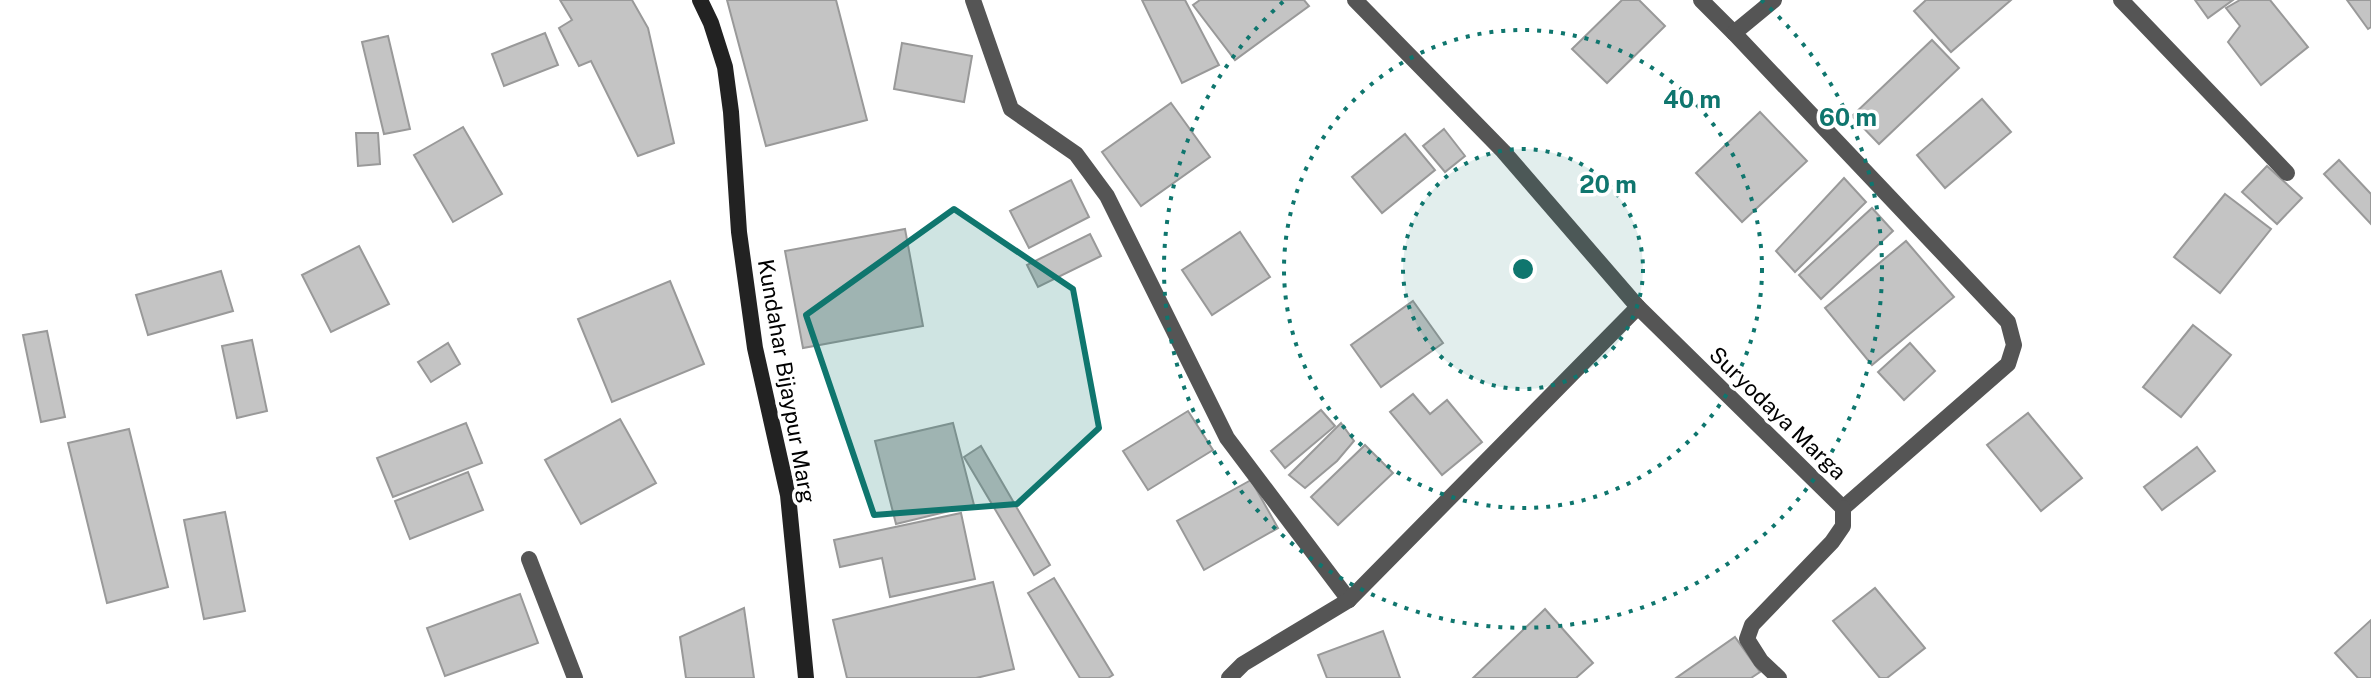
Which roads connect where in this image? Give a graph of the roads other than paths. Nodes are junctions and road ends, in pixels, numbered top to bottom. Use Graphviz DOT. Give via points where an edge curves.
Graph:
graph roads {
  1 [pos="700,0"];
  2 [pos="973,0"];
  3 [pos="1355,0"];
  4 [pos="1701,0"];
  5 [pos="1774,0"];
  6 [pos="2121,0"];
  7 [pos="1734,33"];
  8 [pos="2287,173"];
  9 [pos="1638,307"];
  10 [pos="1843,508"];
  11 [pos="529,559"];
  12 [pos="1349,600"];
  13 [pos="575,678"];
  14 [pos="806,678"];
  15 [pos="1229,678"];
  16 [pos="1779,678"];
  1 -- 14 [label="main road, Kundahar Bijaypur Marg" via="725,67 739,232 755,348 788,495"];
  2 -- 12 [label="street" via="1011,109 1076,154 1107,196 1227,438"];
  3 -- 9 [label="street, Suryodaya Marga" via="1503,151"];
  4 -- 7 [label="street, Suryodaya Marga"];
  5 -- 7 [label="street"];
  6 -- 8 [label="street"];
  7 -- 10 [label="street, Suryodaya Marga" via="2008,322 2014,345 2008,364"];
  9 -- 10 [label="street, Suryodaya Marga"];
  9 -- 12 [label="street"];
  10 -- 16 [label="street" via="1843,526 1832,542 1752,625 1747,639"];
  11 -- 13 [label="street"];
  12 -- 15 [label="street" via="1243,664"];
}
